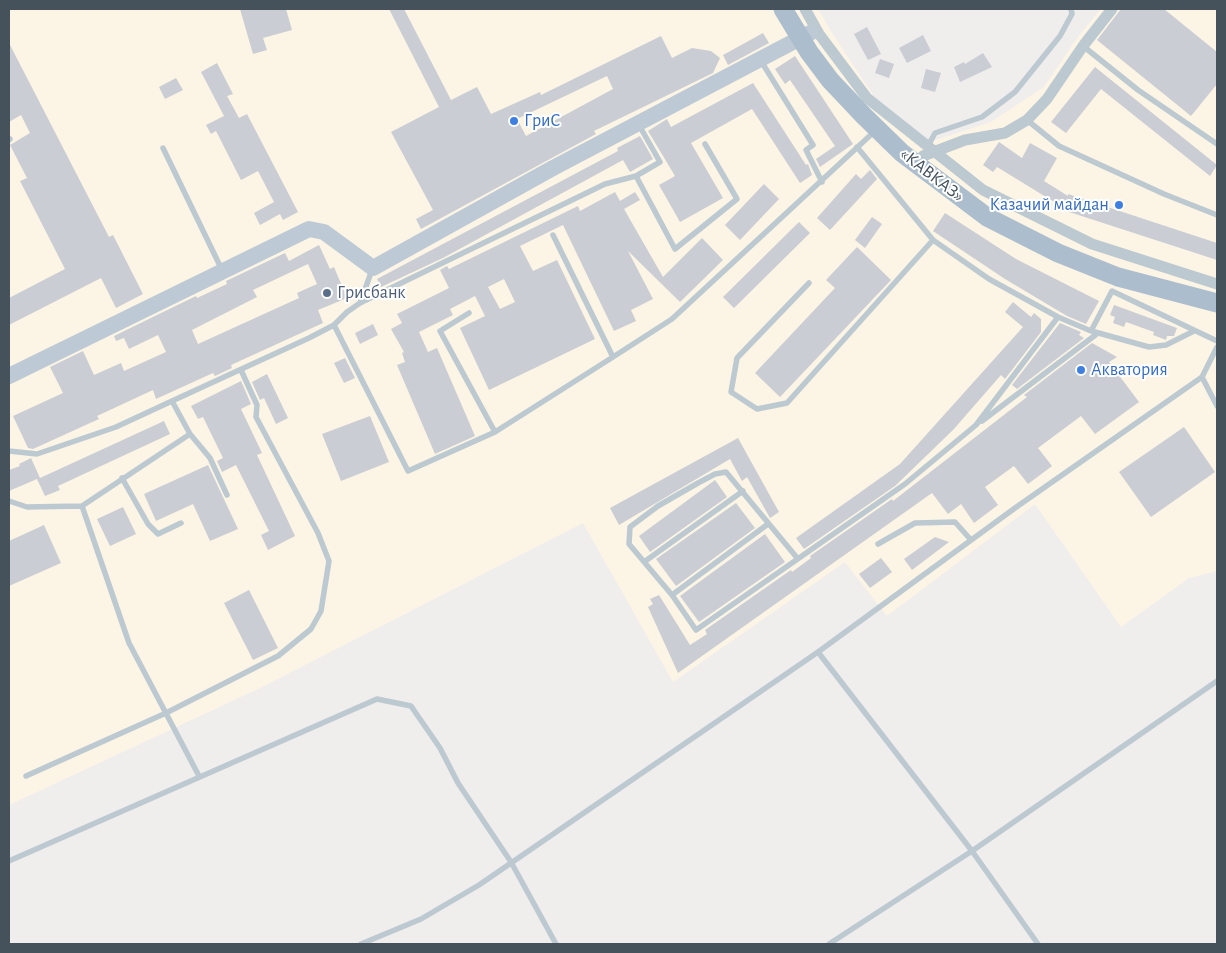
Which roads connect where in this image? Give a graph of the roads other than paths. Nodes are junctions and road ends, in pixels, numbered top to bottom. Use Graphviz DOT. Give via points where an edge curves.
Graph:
graph roads {
  1 [pos="783,9"];
  2 [pos="795,9"];
  3 [pos="805,9"];
  4 [pos="1071,9"];
  5 [pos="1112,9"];
  6 [pos="805,36"];
  7 [pos="1083,46"];
  8 [pos="760,60"];
  9 [pos="1027,120"];
  10 [pos="638,124"];
  11 [pos="877,129"];
  12 [pos="705,144"];
  13 [pos="1217,144"];
  14 [pos="857,147"];
  15 [pos="163,148"];
  16 [pos="928,151"];
  17 [pos="636,176"];
  18 [pos="822,182"];
  19 [pos="1217,215"];
  20 [pos="553,235"];
  21 [pos="933,240"];
  22 [pos="373,268"];
  23 [pos="222,270"];
  24 [pos="809,283"];
  25 [pos="1217,284"];
  26 [pos="1217,293"];
  27 [pos="360,303"];
  28 [pos="1217,303"];
  29 [pos="469,313"];
  30 [pos="1058,317"];
  31 [pos="334,324"];
  32 [pos="1091,330"];
  33 [pos="1194,332"];
  34 [pos="1098,333"];
  35 [pos="1217,341"];
  36 [pos="1217,346"];
  37 [pos="614,358"];
  38 [pos="241,370"];
  39 [pos="9,376"];
  40 [pos="1202,377"];
  41 [pos="172,401"];
  42 [pos="1217,406"];
  43 [pos="976,425"];
  44 [pos="495,432"];
  45 [pos="190,434"];
  46 [pos="9,451"];
  47 [pos="122,478"];
  48 [pos="742,491"];
  49 [pos="227,496"];
  50 [pos="9,500"];
  51 [pos="82,506"];
  52 [pos="181,523"];
  53 [pos="768,524"];
  54 [pos="971,540"];
  55 [pos="878,544"];
  56 [pos="798,559"];
  57 [pos="644,562"];
  58 [pos="672,595"];
  59 [pos="818,652"];
  60 [pos="1217,682"];
  61 [pos="166,713"];
  62 [pos="26,776"];
  63 [pos="199,776"];
  64 [pos="972,851"];
  65 [pos="9,861"];
  66 [pos="511,862"];
  67 [pos="361,944"];
  68 [pos="556,944"];
  69 [pos="829,944"];
  70 [pos="1038,944"];
  1 -- 6 [label="main road, «КАВКАЗ»"];
  2 -- 6 [label="main road, «КАВКАЗ»"];
  3 -- 16 [label="street" via="819,34 867,98"];
  4 -- 16 [label="lane" via="1072,14 1060,36 1015,92 982,116 935,133"];
  5 -- 7 [label="street"];
  6 -- 8 [label="street"];
  6 -- 11 [label="main road, «КАВКАЗ»" via="830,80"];
  6 -- 16 [label="main road, «КАВКАЗ»" via="843,81 904,141"];
  7 -- 9 [label="street" via="1047,99"];
  7 -- 13 [label="lane" via="1138,90"];
  8 -- 10 [label="street"];
  8 -- 18 [label="lane" via="813,145 806,150"];
  9 -- 16 [label="street" via="1005,134 965,140"];
  9 -- 19 [label="lane" via="1059,146"];
  10 -- 17 [label="lane" via="660,162"];
  10 -- 22 [label="street"];
  11 -- 14 [label="lane"];
  11 -- 28 [label="main road, «КАВКАЗ»" via="902,153 987,217 1058,253 1118,277"];
  12 -- 17 [label="lane" via="736,199 676,249"];
  14 -- 18 [label="lane"];
  14 -- 21 [label="lane"];
  15 -- 23 [label="lane"];
  16 -- 25 [label="street" via="983,190 1092,244"];
  16 -- 26 [label="main road, «КАВКАЗ»" via="990,206 1043,233 1117,266"];
  17 -- 27 [label="lane" via="604,184"];
  18 -- 37 [label="lane" via="672,319"];
  20 -- 37 [label="lane"];
  21 -- 24 [label="lane" via="787,403 758,409 731,392 737,358"];
  21 -- 30 [label="lane" via="989,280"];
  22 -- 23 [label="street" via="324,232 309,229"];
  22 -- 27 [label="lane"];
  23 -- 39 [label="street"];
  27 -- 31 [label="lane"];
  29 -- 44 [label="lane" via="440,331"];
  30 -- 32 [label="lane"];
  30 -- 43 [label="lane"];
  31 -- 38 [label="lane"];
  31 -- 44 [label="lane" via="408,471"];
  32 -- 33 [label="lane" via="1112,291"];
  32 -- 34 [label="lane"];
  33 -- 34 [label="lane" via="1166,345 1149,347"];
  33 -- 35 [label="lane"];
  34 -- 43 [label="lane"];
  36 -- 40 [label="lane"];
  37 -- 44 [label="lane"];
  38 -- 41 [label="lane"];
  38 -- 61 [label="lane" via="257,405 256,417 330,561 321,611 311,629 278,656"];
  40 -- 42 [label="lane"];
  40 -- 54 [label="lane"];
  41 -- 45 [label="lane"];
  41 -- 46 [label="lane" via="116,426 38,454"];
  43 -- 56 [label="lane" via="905,484"];
  45 -- 47 [label="lane"];
  45 -- 49 [label="lane" via="210,458"];
  47 -- 51 [label="lane"];
  47 -- 52 [label="lane" via="148,524 158,534"];
  48 -- 53 [label="lane"];
  48 -- 57 [label="lane"];
  48 -- 57 [label="lane" via="726,472 715,474 658,506 630,527 629,544"];
  50 -- 51 [label="lane" via="27,507"];
  51 -- 61 [label="lane" via="129,643"];
  53 -- 56 [label="lane"];
  53 -- 58 [label="lane"];
  54 -- 55 [label="lane" via="955,522 915,523"];
  54 -- 59 [label="lane"];
  56 -- 58 [label="lane" via="696,630"];
  57 -- 58 [label="lane"];
  59 -- 64 [label="lane"];
  59 -- 66 [label="lane"];
  60 -- 64 [label="lane"];
  61 -- 62 [label="lane"];
  61 -- 63 [label="lane"];
  63 -- 65 [label="lane"];
  63 -- 66 [label="lane" via="377,699 411,706"];
  64 -- 69 [label="lane"];
  64 -- 70 [label="lane"];
  66 -- 67 [label="lane" via="421,919"];
  66 -- 68 [label="lane"];
}
